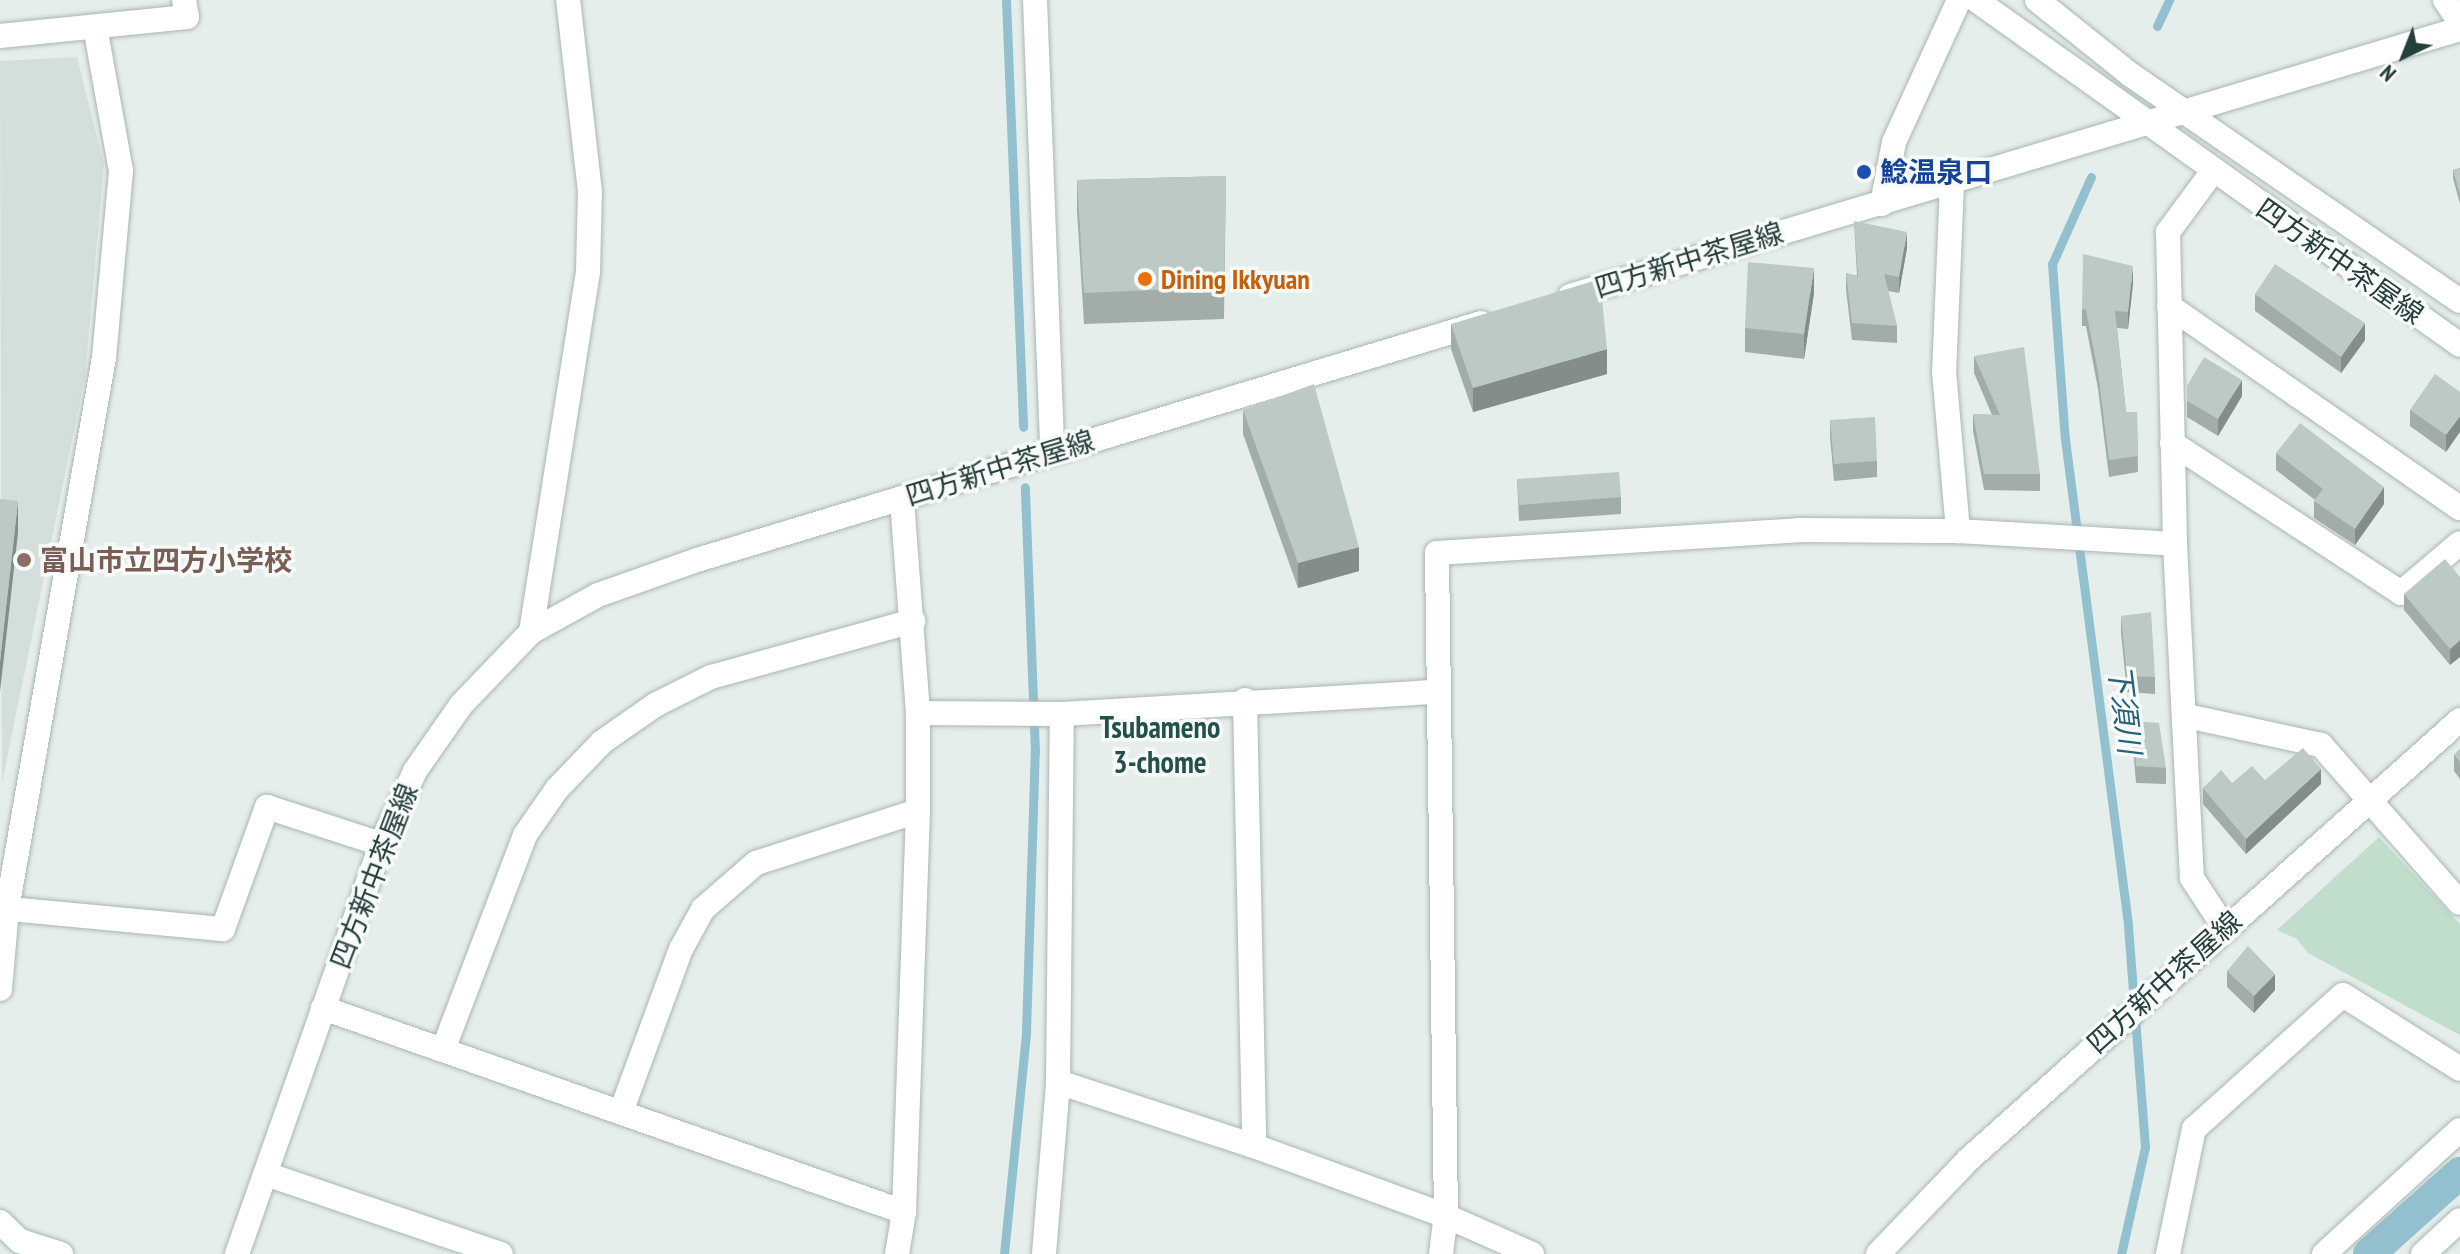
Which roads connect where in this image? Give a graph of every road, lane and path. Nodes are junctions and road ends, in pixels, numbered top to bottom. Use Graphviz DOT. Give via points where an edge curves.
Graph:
graph roads {
  1 [pos="184,0"];
  2 [pos="568,0"];
  3 [pos="1035,0"];
  4 [pos="1959,0"];
  5 [pos="1976,0"];
  6 [pos="2037,0"];
  7 [pos="2445,0"];
  8 [pos="2460,22"];
  9 [pos="95,27"];
  10 [pos="2460,29"];
  11 [pos="0,36"];
  12 [pos="2181,109"];
  13 [pos="2143,121"];
  14 [pos="2213,171"];
  15 [pos="1952,184"];
  16 [pos="1882,204"];
  17 [pos="2460,301"];
  18 [pos="1539,305"];
  19 [pos="2169,306"];
  20 [pos="1509,314"];
  21 [pos="2460,345"];
  22 [pos="2172,443"];
  23 [pos="1052,452"];
  24 [pos="902,498"];
  25 [pos="2460,508"];
  26 [pos="1958,531"];
  27 [pos="2460,543"];
  28 [pos="2175,544"];
  29 [pos="913,621"];
  30 [pos="531,632"];
  31 [pos="1435,692"];
  32 [pos="1245,700"];
  33 [pos="918,713"];
  34 [pos="1062,714"];
  35 [pos="2187,716"];
  36 [pos="2460,720"];
  37 [pos="2369,801"];
  38 [pos="918,811"];
  39 [pos="381,844"];
  40 [pos="2457,895"];
  41 [pos="3,909"];
  42 [pos="2224,927"];
  43 [pos="0,989"];
  44 [pos="323,1008"];
  45 [pos="443,1050"];
  46 [pos="2460,1069"];
  47 [pos="1058,1082"];
  48 [pos="621,1112"];
  49 [pos="2460,1130"];
  50 [pos="1254,1146"];
  51 [pos="266,1174"];
  52 [pos="904,1212"];
  53 [pos="1446,1216"];
  54 [pos="2460,1220"];
  55 [pos="0,1222"];
  56 [pos="61,1254"];
  57 [pos="237,1254"];
  58 [pos="501,1254"];
  59 [pos="897,1254"];
  60 [pos="1044,1254"];
  61 [pos="1441,1254"];
  62 [pos="1532,1254"];
  63 [pos="1878,1254"];
  64 [pos="2168,1254"];
  65 [pos="2324,1254"];
  66 [pos="2423,1254"];
  1 -- 9 [label="street" via="187,17"];
  2 -- 30 [label="street" via="590,192 588,272"];
  3 -- 23 [label="street"];
  4 -- 16 [label="street" via="1894,142"];
  5 -- 13 [label="street"];
  6 -- 12 [label="street"];
  7 -- 8 [label="street"];
  9 -- 11 [label="street"];
  9 -- 41 [label="street" via="121,171 104,358"];
  10 -- 12 [label="street, 四方新中茶屋線"];
  12 -- 13 [label="street, 四方新中茶屋線"];
  12 -- 17 [label="street, 四方新中茶屋線"];
  13 -- 14 [label="street, 四方新中茶屋線"];
  13 -- 15 [label="street, 四方新中茶屋線"];
  14 -- 19 [label="street" via="2168,232"];
  14 -- 21 [label="street, 四方新中茶屋線"];
  15 -- 16 [label="street, 四方新中茶屋線"];
  15 -- 26 [label="street" via="1944,371"];
  16 -- 18 [label="street, 四方新中茶屋線"];
  19 -- 22 [label="street"];
  19 -- 25 [label="street"];
  20 -- 23 [label="street, 四方新中茶屋線"];
  22 -- 27 [label="street" via="2401,593"];
  22 -- 28 [label="street"];
  23 -- 24 [label="street, 四方新中茶屋線"];
  24 -- 29 [label="street"];
  24 -- 30 [label="street, 四方新中茶屋線" via="598,595"];
  26 -- 28 [label="street"];
  26 -- 31 [label="street" via="1798,530 1437,553"];
  28 -- 35 [label="street"];
  29 -- 33 [label="street"];
  29 -- 45 [label="street" via="711,677 655,705 602,742 557,789 525,835"];
  30 -- 39 [label="street, 四方新中茶屋線" via="452,718 415,771"];
  31 -- 32 [label="street"];
  31 -- 53 [label="street"];
  32 -- 34 [label="street"];
  32 -- 50 [label="street"];
  33 -- 34 [label="street"];
  33 -- 38 [label="street"];
  34 -- 47 [label="street"];
  35 -- 37 [label="street" via="2321,745"];
  35 -- 42 [label="street" via="2192,878"];
  36 -- 37 [label="street, 四方新中茶屋線"];
  37 -- 40 [label="street"];
  37 -- 42 [label="street, 四方新中茶屋線"];
  38 -- 48 [label="street" via="756,863 703,909 681,949"];
  38 -- 52 [label="street"];
  39 -- 41 [label="street" via="267,807 223,929"];
  39 -- 44 [label="street, 四方新中茶屋線"];
  41 -- 43 [label="street"];
  42 -- 63 [label="street, 四方新中茶屋線" via="1968,1160"];
  44 -- 45 [label="street"];
  44 -- 51 [label="street, 四方新中茶屋線"];
  45 -- 48 [label="street"];
  46 -- 64 [label="street" via="2343,995 2194,1129"];
  47 -- 50 [label="street"];
  47 -- 60 [label="street"];
  48 -- 52 [label="street"];
  49 -- 65 [label="street"];
  50 -- 53 [label="street"];
  51 -- 57 [label="street, 四方新中茶屋線"];
  51 -- 58 [label="street"];
  52 -- 59 [label="street"];
  53 -- 61 [label="street"];
  53 -- 62 [label="street"];
  54 -- 66 [label="street"];
  55 -- 56 [label="street" via="20,1241"];
}
